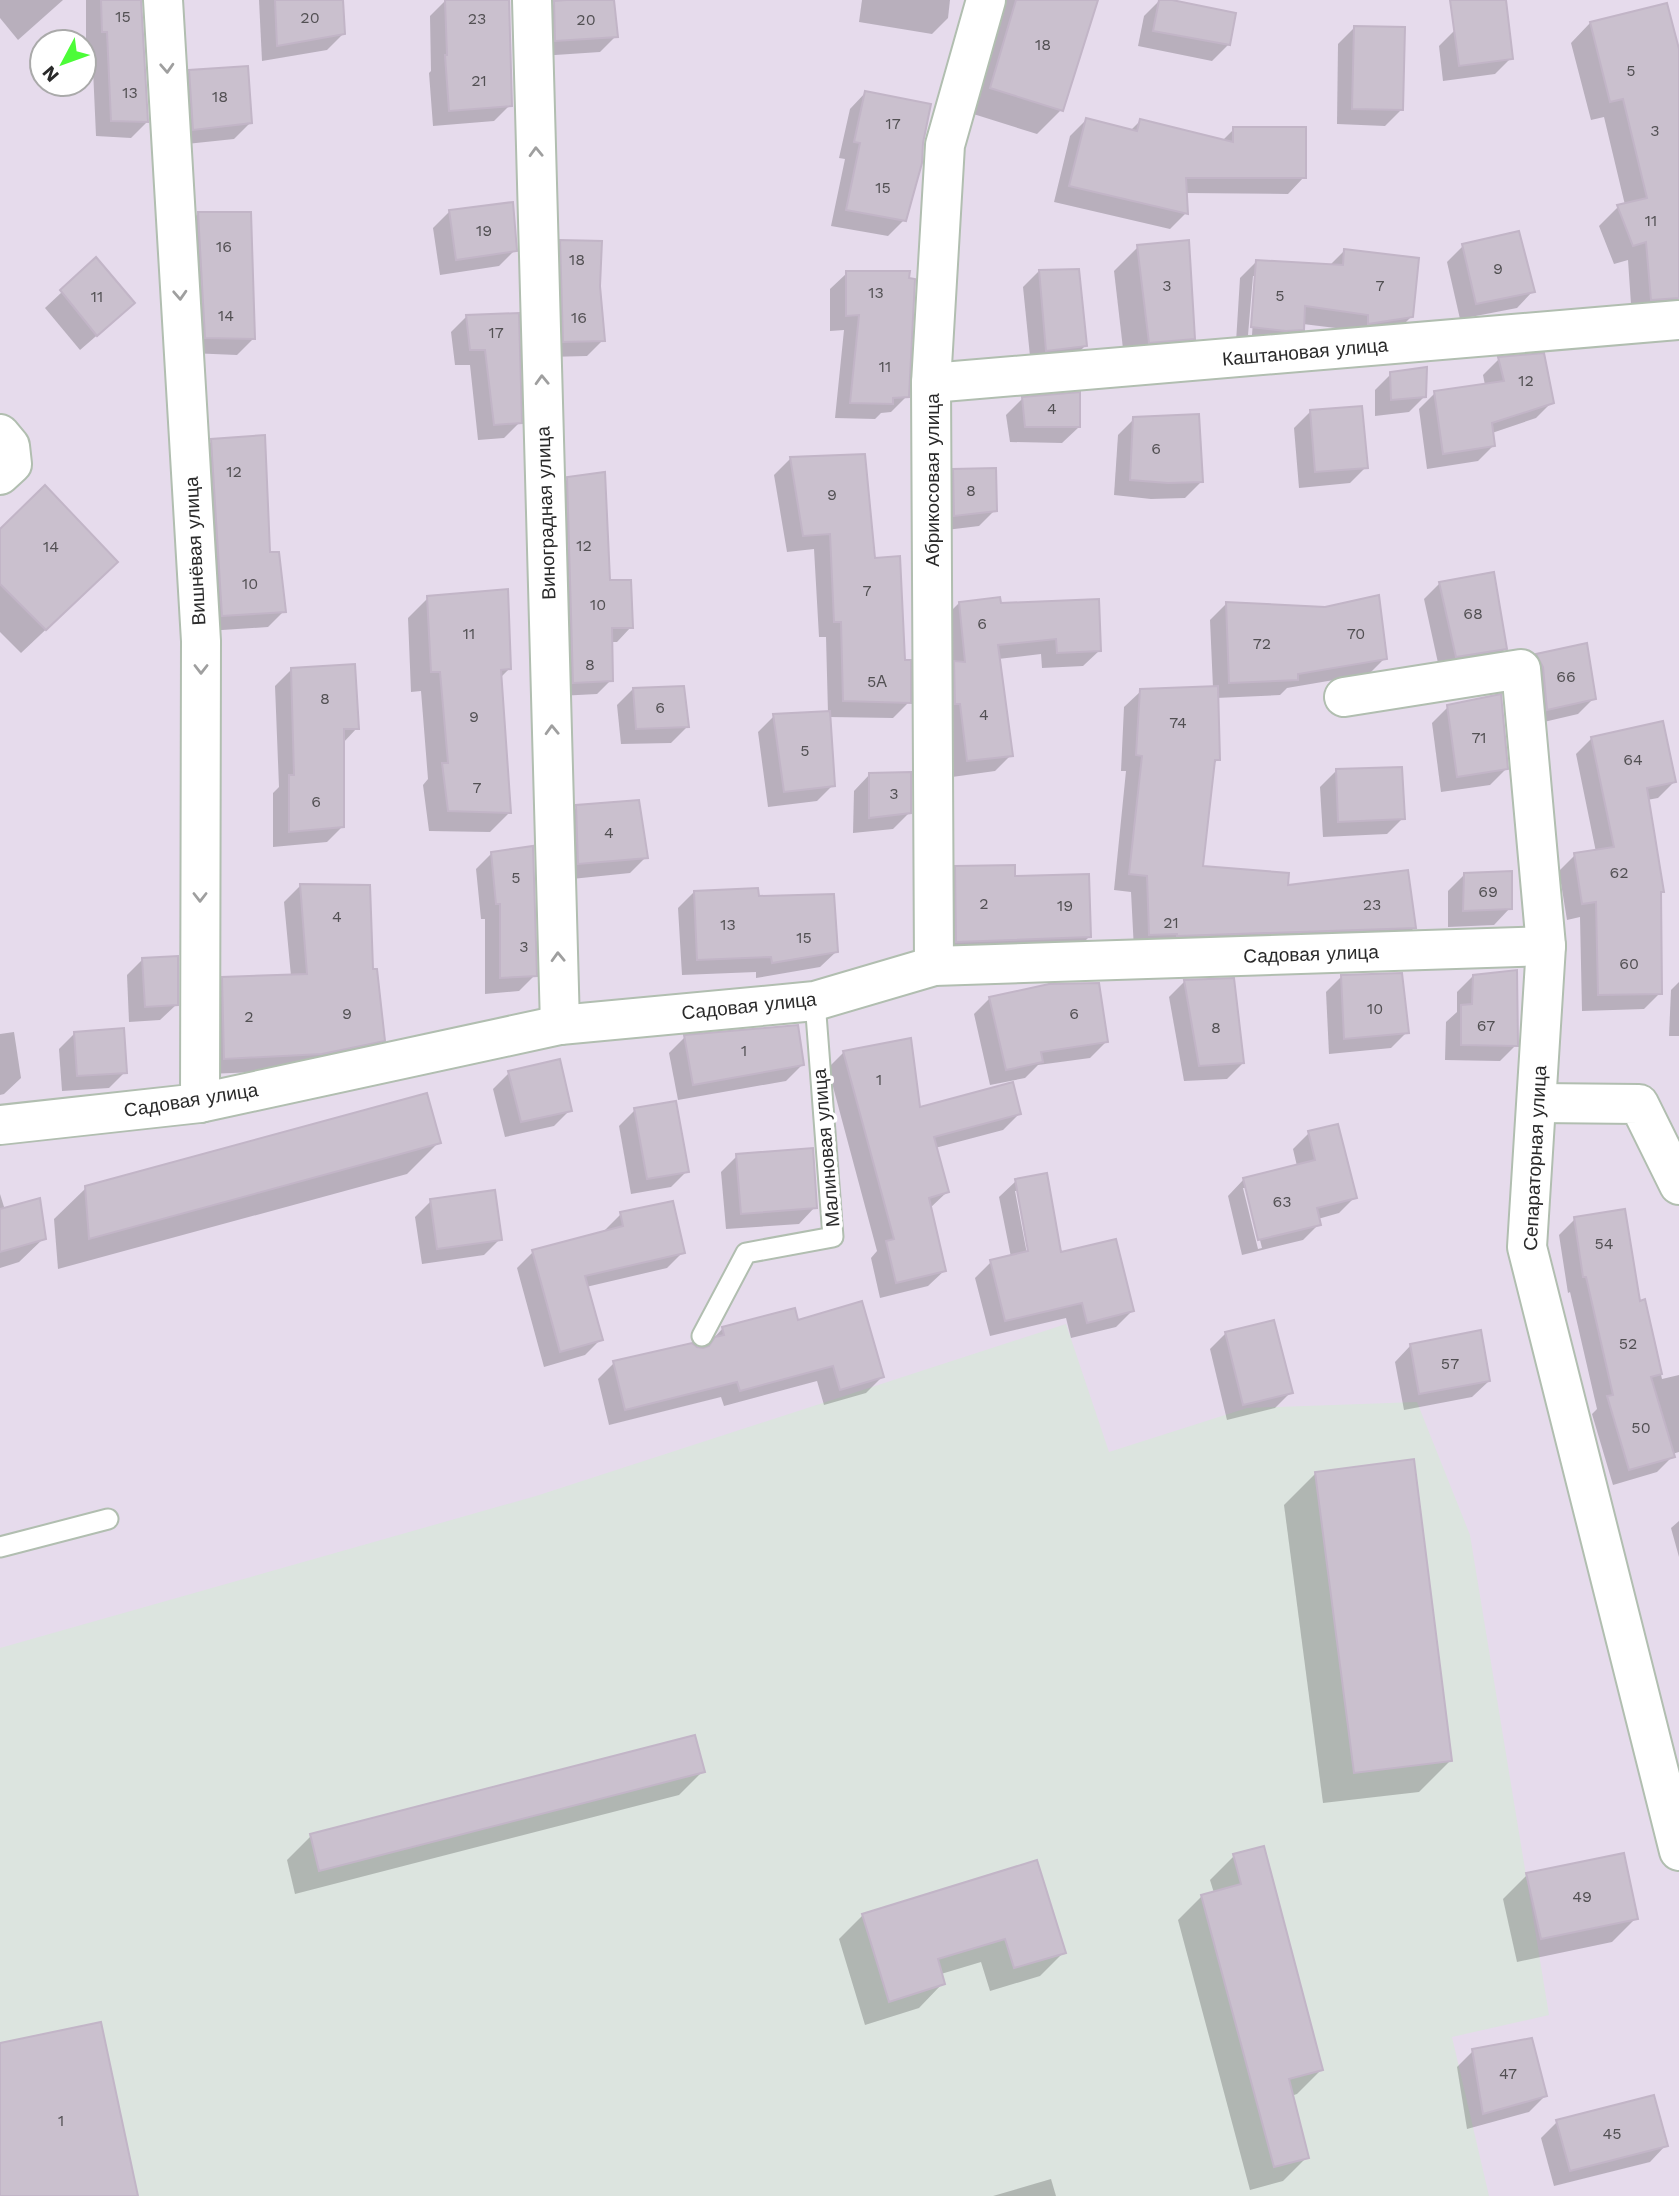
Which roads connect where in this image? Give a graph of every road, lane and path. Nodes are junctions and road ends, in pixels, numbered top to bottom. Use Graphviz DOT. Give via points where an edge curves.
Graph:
graph roads {
  1 [pos="163,0"];
  2 [pos="532,0"];
  3 [pos="986,0"];
  4 [pos="1679,320"];
  5 [pos="931,383"];
  6 [pos="0,435"];
  7 [pos="0,475"];
  8 [pos="1344,697"];
  9 [pos="1546,946"];
  10 [pos="933,966"];
  11 [pos="815,1001"];
  12 [pos="560,1025"];
  13 [pos="200,1103"];
  14 [pos="1538,1103"];
  15 [pos="0,1125"];
  16 [pos="1679,1185"];
  17 [pos="702,1336"];
  18 [pos="108,1519"];
  19 [pos="0,1547"];
  20 [pos="1679,1852"];
  1 -- 13 [label="street, Вишнёвая улица, one-way" via="201,641"];
  12 -- 2 [label="street, Виноградная улица, one-way"];
  3 -- 5 [label="street, Абрикосовая улица" via="945,145"];
  4 -- 5 [label="street, Каштановая улица"];
  5 -- 10 [label="street, Абрикосовая улица"];
  6 -- 7 [label="street" via="10,446 12,464"];
  8 -- 9 [label="street, Сепараторная улица" via="1521,669"];
  9 -- 10 [label="street, Садовая улица"];
  9 -- 14 [label="street, Сепараторная улица"];
  10 -- 11 [label="street, Садовая улица"];
  11 -- 12 [label="street, Садовая улица"];
  11 -- 17 [label="lane, Малиновая улица" via="833,1237 746,1253"];
  12 -- 13 [label="street, Садовая улица"];
  13 -- 15 [label="street, Садовая улица"];
  14 -- 16 [label="street" via="1639,1104"];
  14 -- 20 [label="street, Сепараторная улица" via="1527,1247"];
  18 -- 19 [label="lane"];
}
